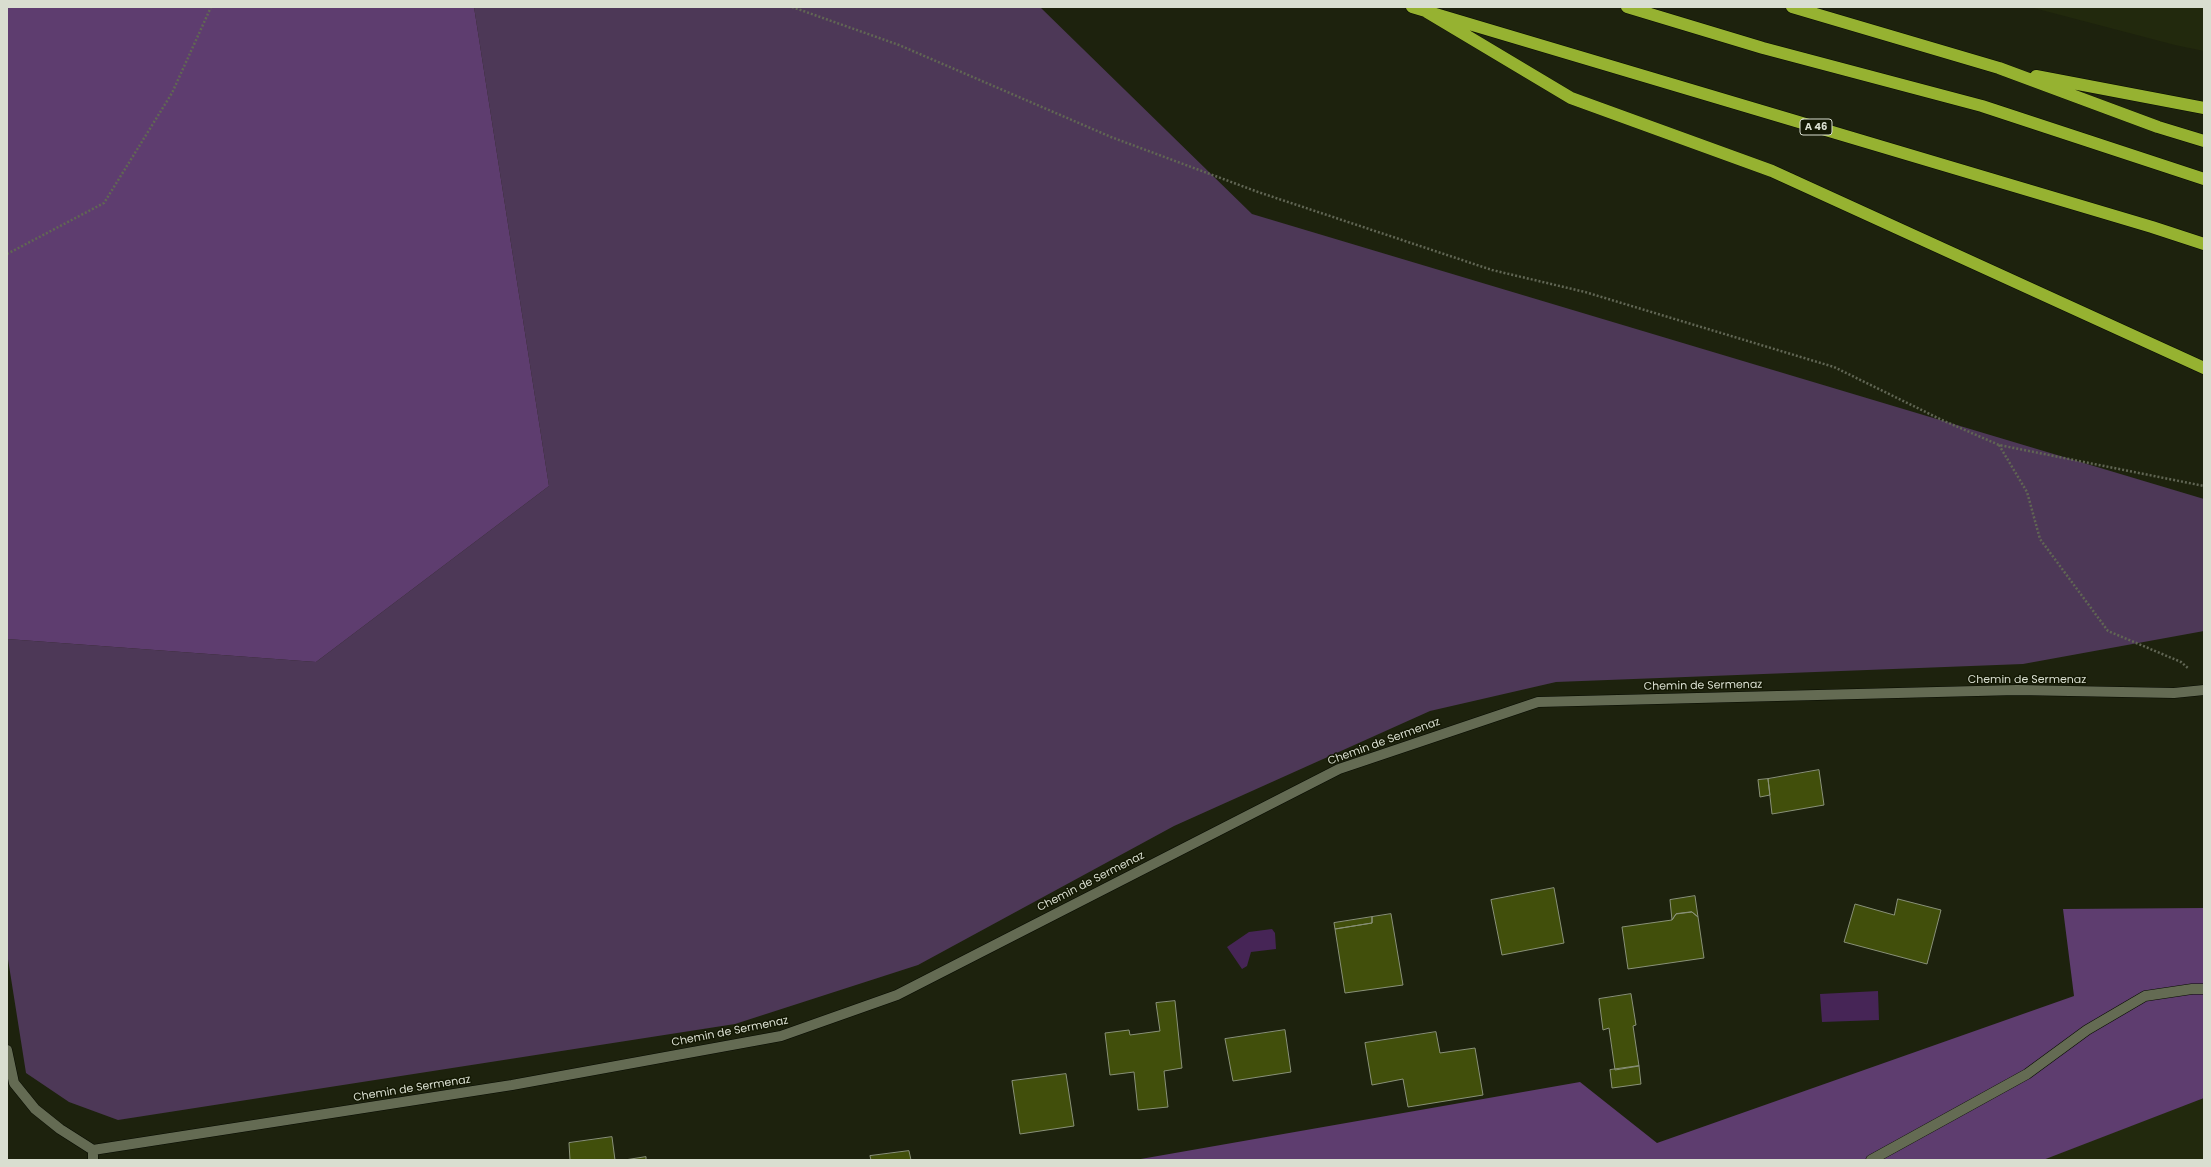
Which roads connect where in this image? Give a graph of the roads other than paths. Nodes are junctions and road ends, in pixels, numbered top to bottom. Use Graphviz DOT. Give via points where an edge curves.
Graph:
graph roads {
  1 [pos="1412,7"];
  2 [pos="1627,7"];
  3 [pos="1792,7"];
  4 [pos="1428,12"];
  5 [pos="1999,68"];
  6 [pos="2204,108"];
  7 [pos="2204,141"];
  8 [pos="2204,179"];
  9 [pos="2204,244"];
  10 [pos="2204,368"];
  11 [pos="2204,690"];
  12 [pos="2204,989"];
  13 [pos="7,1050"];
  14 [pos="10,1082"];
  15 [pos="93,1150"];
  16 [pos="93,1160"];
  17 [pos="1871,1160"];
  1 -- 4 [label="highway, A 46"];
  2 -- 8 [label="highway" via="1764,48 1982,106"];
  3 -- 5 [label="highway"];
  4 -- 9 [label="highway, A 46" via="2145,224"];
  4 -- 10 [label="highway" via="1571,98 1772,171"];
  5 -- 6 [label="highway"];
  5 -- 7 [label="highway" via="2158,127"];
  11 -- 15 [label="street, Chemin de Sermenaz" via="2174,693 2016,690 1538,702 1339,769 897,994 781,1036 512,1085"];
  12 -- 17 [label="street" via="2146,996 2087,1030 2027,1074"];
  13 -- 14 [label="street"];
  14 -- 15 [label="street" via="40,1113"];
  15 -- 16 [label="street"];
}
